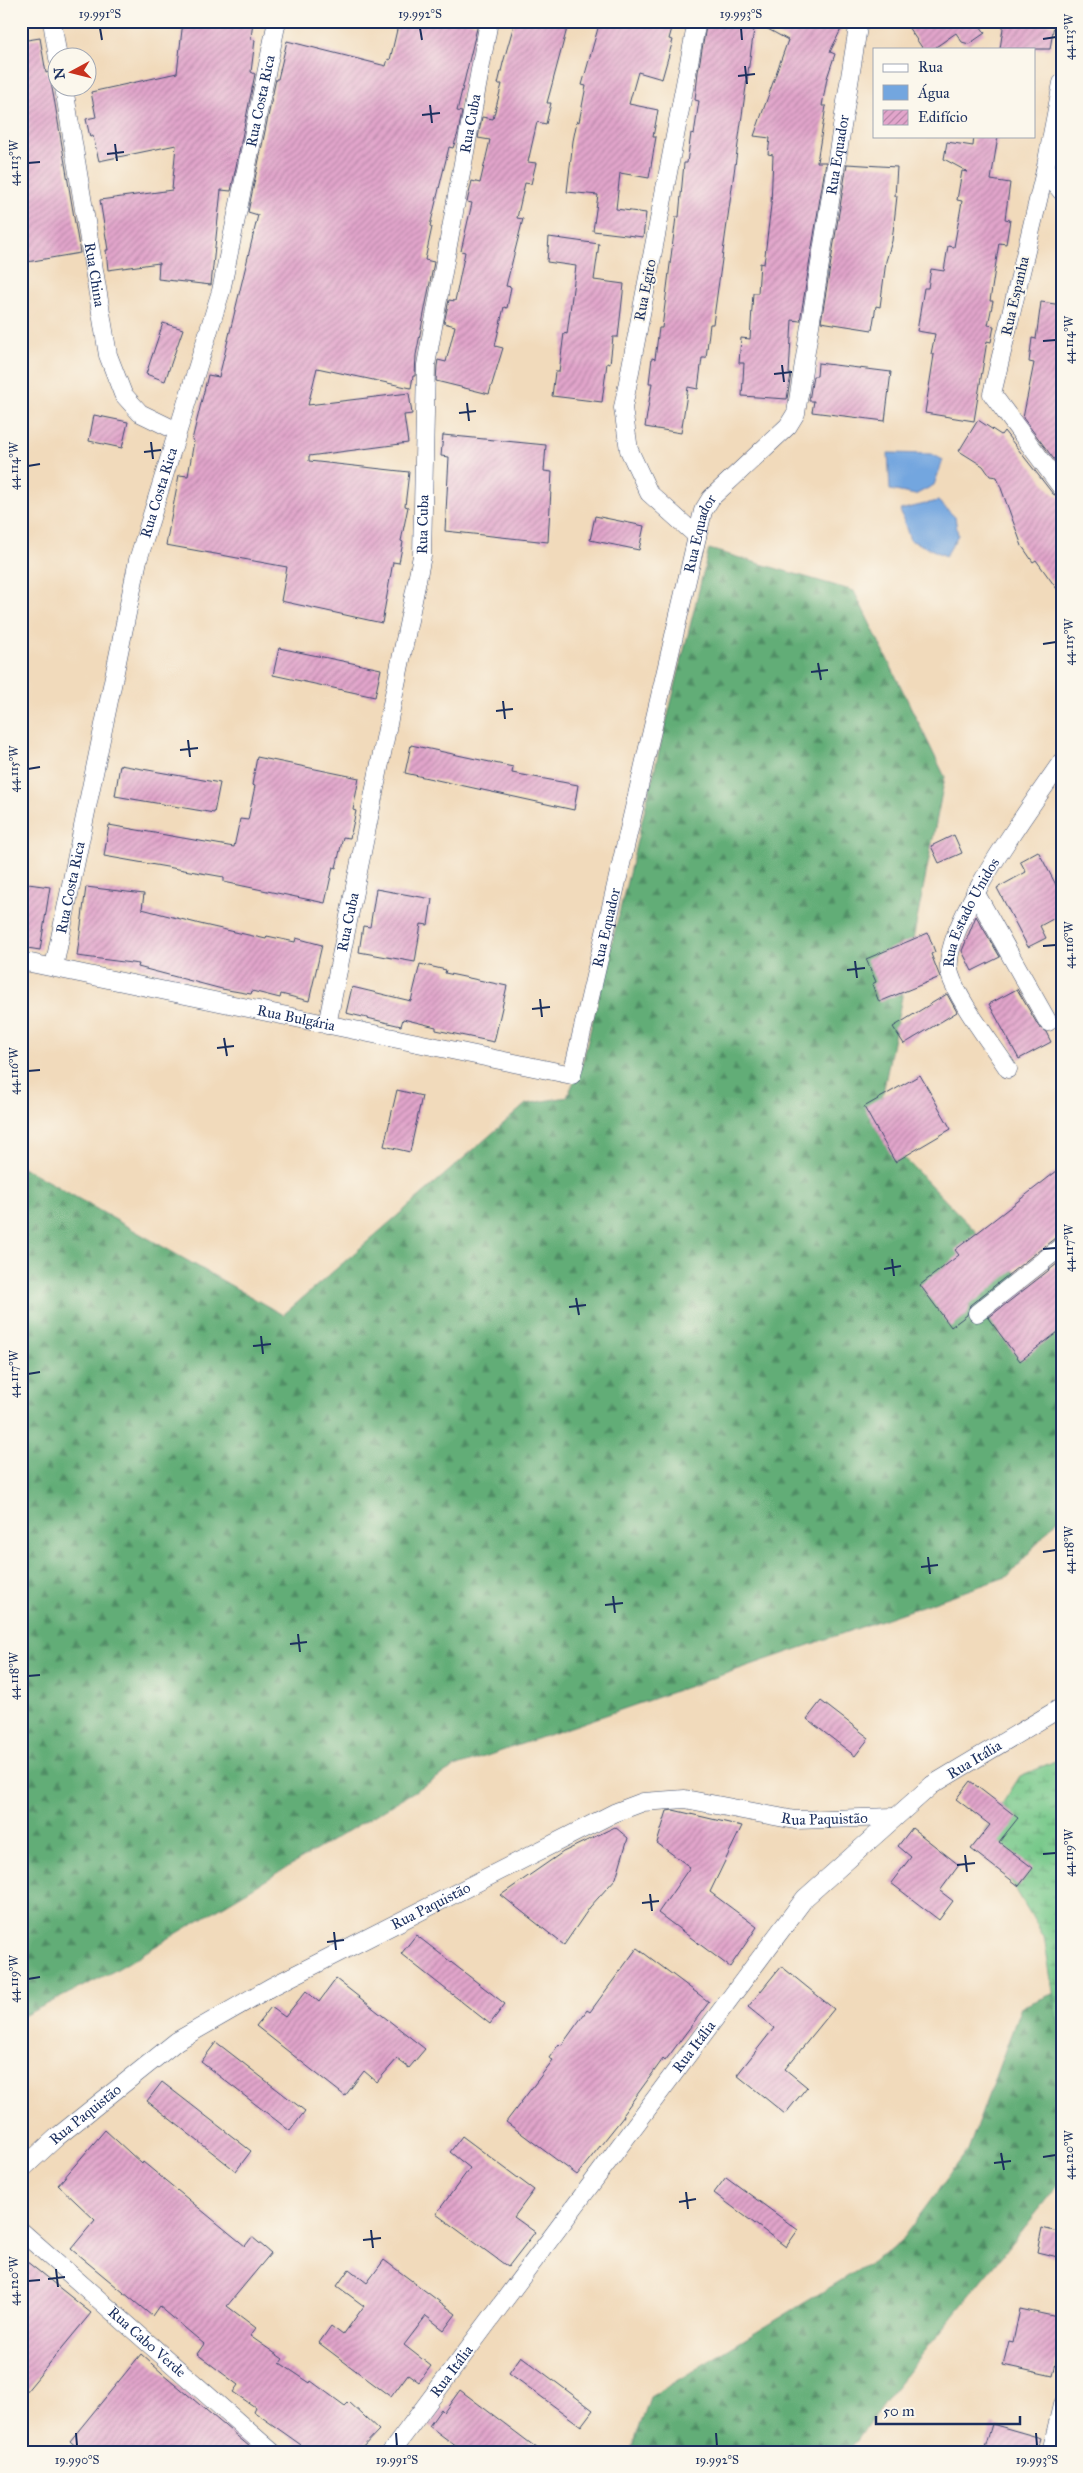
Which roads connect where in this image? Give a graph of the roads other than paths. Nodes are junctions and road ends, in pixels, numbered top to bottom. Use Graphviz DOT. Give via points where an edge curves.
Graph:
graph roads {
  1 [pos="52,21"];
  2 [pos="277,21"];
  3 [pos="489,21"];
  4 [pos="697,21"];
  5 [pos="859,21"];
  6 [pos="56,48"];
  7 [pos="1062,83"];
  8 [pos="66,98"];
  9 [pos="1045,171"];
  10 [pos="1062,192"];
  11 [pos="177,431"];
  12 [pos="1062,488"];
  13 [pos="697,536"];
  14 [pos="1062,761"];
  15 [pos="975,892"];
  16 [pos="21,960"];
  17 [pos="54,967"];
  18 [pos="1048,1022"];
  19 [pos="327,1025"];
  20 [pos="1008,1069"];
  21 [pos="572,1075"];
  22 [pos="1062,1246"];
  23 [pos="978,1313"];
  24 [pos="1062,1707"];
  25 [pos="894,1817"];
  26 [pos="21,2170"];
  27 [pos="21,2231"];
  28 [pos="1062,2405"];
  29 [pos="1059,2426"];
  30 [pos="272,2452"];
  31 [pos="391,2452"];
  32 [pos="1051,2452"];
  1 -- 6 [label="street"];
  2 -- 11 [label="street, Rua Costa Rica" via="221,291"];
  3 -- 19 [label="street, Rua Cuba" via="426,365 422,556"];
  4 -- 13 [label="street, Rua Egito" via="623,408 629,450 649,492"];
  5 -- 13 [label="street, Rua Equador" via="796,413 788,426 711,498 703,511"];
  7 -- 9 [label="street, Rua Espanha"];
  8 -- 11 [label="street, Rua China" via="108,354 123,394 140,413"];
  9 -- 10 [label="street"];
  9 -- 12 [label="street, Rua Espanha" via="992,394"];
  11 -- 17 [label="street, Rua Costa Rica" via="138,560"];
  13 -- 21 [label="street, Rua Equador"];
  14 -- 15 [label="street, Rua Estado Unidos"];
  15 -- 18 [label="street"];
  15 -- 20 [label="street, Rua Estado Unidos" via="953,941 949,972 955,988"];
  16 -- 17 [label="street, Rua Bulgária"];
  17 -- 19 [label="street, Rua Bulgária"];
  19 -- 21 [label="street, Rua Bulgária"];
  22 -- 23 [label="street"];
  24 -- 25 [label="street, Rua Itália" via="932,1785"];
  25 -- 26 [label="street, Rua Paquistão" via="795,1820 685,1799 643,1802 614,1813 271,1987 177,2041"];
  25 -- 31 [label="street, Rua Itália" via="805,1898"];
  27 -- 30 [label="street, Rua Cabo Verde"];
  28 -- 29 [label="street"];
  29 -- 32 [label="street"];
}
